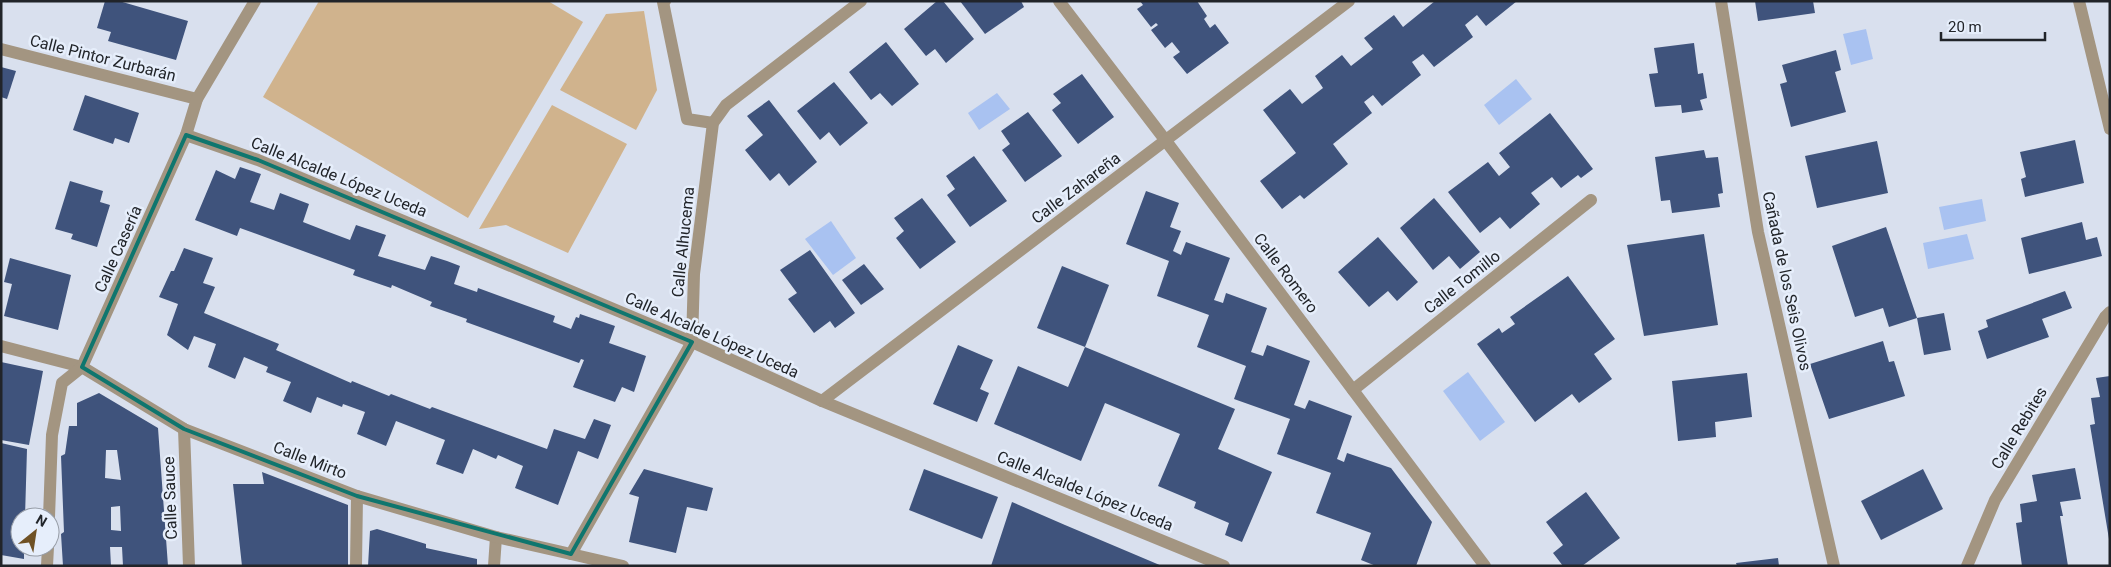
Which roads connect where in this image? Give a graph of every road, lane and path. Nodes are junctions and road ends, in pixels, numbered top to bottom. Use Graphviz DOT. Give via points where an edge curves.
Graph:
graph roads {
  1 [pos="255,1"];
  2 [pos="665,1"];
  3 [pos="861,1"];
  4 [pos="1059,1"];
  5 [pos="1349,1"];
  6 [pos="1721,1"];
  7 [pos="2079,1"];
  8 [pos="1,49"];
  9 [pos="197,99"];
  10 [pos="713,123"];
  11 [pos="2110,129"];
  12 [pos="186,135"];
  13 [pos="1166,141"];
  14 [pos="1591,200"];
  15 [pos="2110,312"];
  16 [pos="692,342"];
  17 [pos="1,346"];
  18 [pos="82,367"];
  19 [pos="1353,390"];
  20 [pos="822,401"];
  21 [pos="184,429"];
  22 [pos="357,496"];
  23 [pos="49,507"];
  24 [pos="496,537"];
  25 [pos="571,554"];
  26 [pos="189,566"];
  27 [pos="356,566"];
  28 [pos="494,566"];
  29 [pos="623,566"];
  30 [pos="1224,566"];
  31 [pos="1485,566"];
  32 [pos="1834,566"];
  33 [pos="1967,566"];
  1 -- 9 [label="street, Calle Casería"];
  2 -- 10 [label="street" via="687,119"];
  3 -- 10 [label="street" via="726,105"];
  4 -- 13 [label="street, Calle Romero"];
  5 -- 13 [label="street, Calle Zahareña"];
  6 -- 32 [label="street, Cañada de los Seis Olivos" via="1758,232"];
  7 -- 11 [label="street"];
  8 -- 9 [label="street, Calle Pintor Zurbarán"];
  9 -- 12 [label="street, Calle Casería"];
  10 -- 16 [label="street, Calle Alhucema" via="694,274"];
  12 -- 16 [label="street, Calle Alcalde López Uceda" via="258,160"];
  12 -- 18 [label="street, Calle Casería"];
  13 -- 19 [label="street, Calle Romero"];
  13 -- 20 [label="street, Calle Zahareña"];
  14 -- 19 [label="street, Calle Tomillo"];
  15 -- 33 [label="street, Calle Rebites" via="1995,500"];
  16 -- 20 [label="street, Calle Alcalde López Uceda"];
  16 -- 25 [label="street, Calle Alhucema"];
  17 -- 18 [label="street, Calle Mirto"];
  18 -- 21 [label="street, Calle Mirto"];
  18 -- 23 [label="street, Calle Casería" via="62,383 52,435"];
  19 -- 31 [label="street, Calle Romero"];
  20 -- 30 [label="street, Calle Alcalde López Uceda"];
  21 -- 22 [label="street, Calle Mirto"];
  21 -- 26 [label="street, Calle Sauce"];
  22 -- 24 [label="street, Calle Mirto"];
  22 -- 27 [label="street"];
  24 -- 25 [label="street, Calle Mirto"];
  24 -- 28 [label="street"];
  25 -- 29 [label="street, Calle Mirto"];
}
